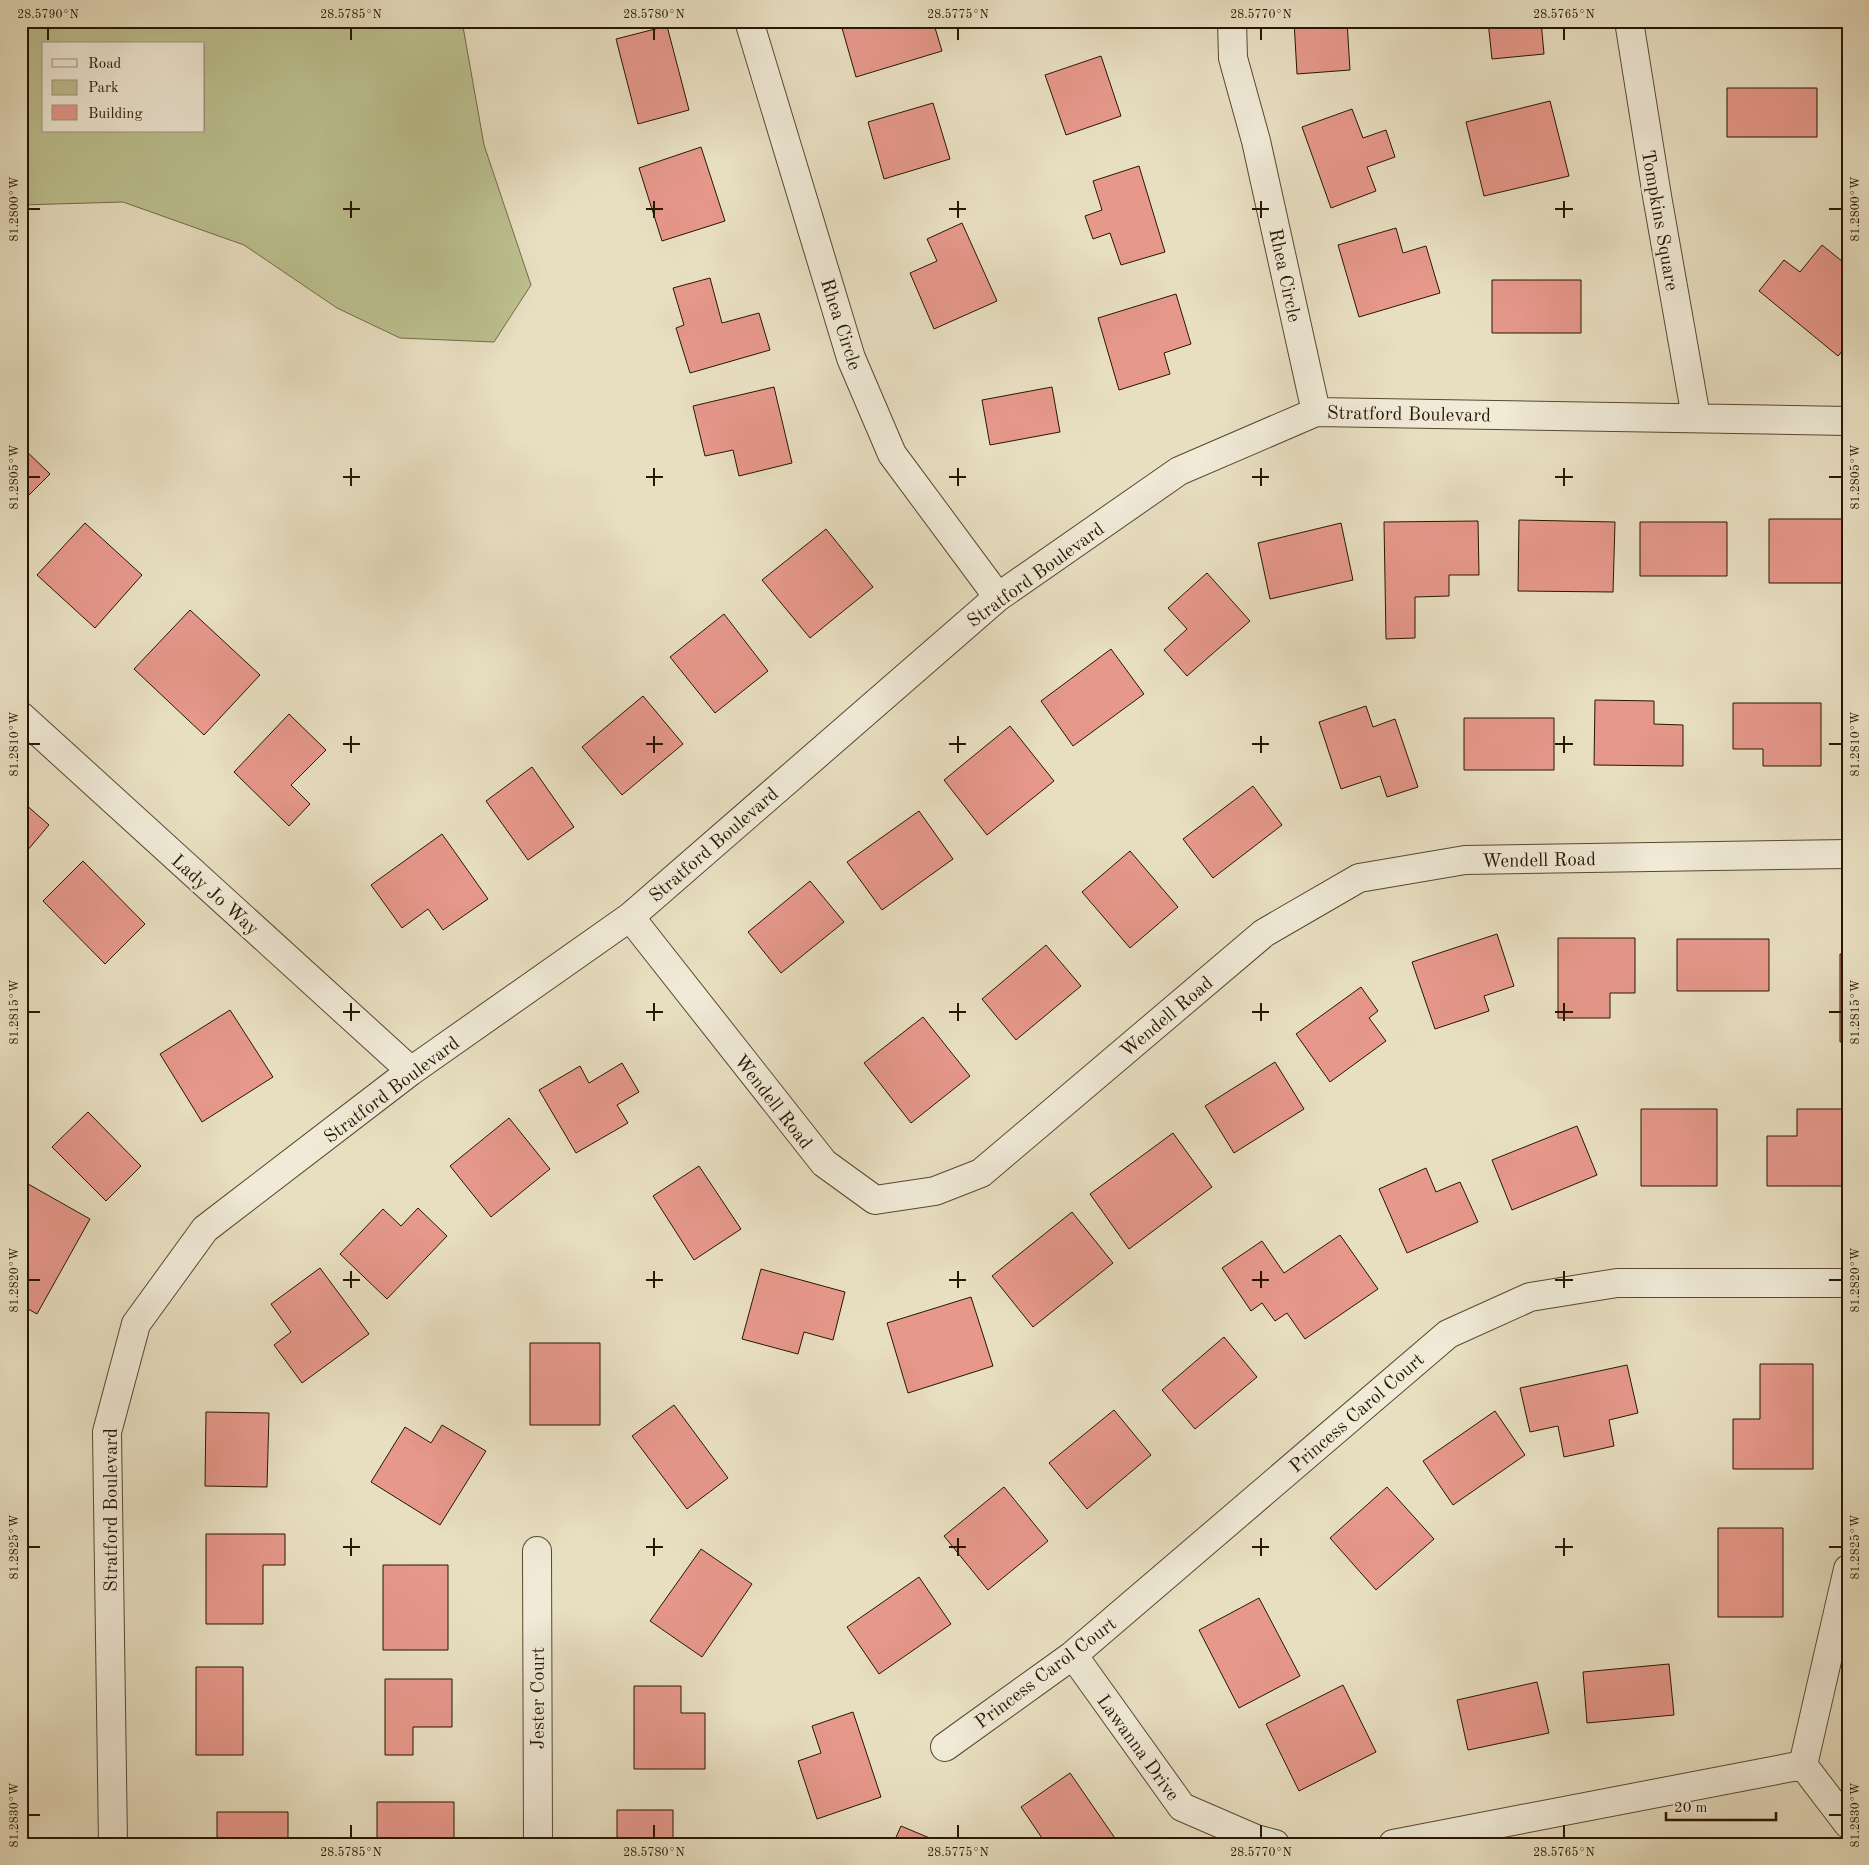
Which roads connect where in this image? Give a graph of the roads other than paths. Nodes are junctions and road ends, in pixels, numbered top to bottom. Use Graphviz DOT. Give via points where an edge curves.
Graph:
graph roads {
  1 [pos="749,21"];
  2 [pos="1232,21"];
  3 [pos="1629,21"];
  4 [pos="1316,412"];
  5 [pos="1696,417"];
  6 [pos="1848,421"];
  7 [pos="998,597"];
  8 [pos="21,716"];
  9 [pos="1848,854"];
  10 [pos="630,917"];
  11 [pos="411,1071"];
  12 [pos="1848,1283"];
  13 [pos="537,1551"];
  14 [pos="1848,1569"];
  15 [pos="1073,1655"];
  16 [pos="945,1747"];
  17 [pos="1803,1765"];
  18 [pos="1848,1824"];
  19 [pos="113,1844"];
  20 [pos="538,1844"];
  21 [pos="1275,1844"];
  22 [pos="1393,1844"];
  1 -- 7 [label="street, Rhea Circle" via="851,358 892,454"];
  2 -- 4 [label="street, Rhea Circle" via="1233,58 1256,141"];
  3 -- 5 [label="street, Tompkins Square" via="1656,196"];
  4 -- 5 [label="street, Stratford Boulevard"];
  4 -- 7 [label="street, Stratford Boulevard" via="1179,472"];
  5 -- 6 [label="street, Stratford Boulevard"];
  7 -- 10 [label="street, Stratford Boulevard"];
  8 -- 11 [label="street, Lady Jo Way"];
  9 -- 10 [label="street, Wendell Road" via="1465,860 1360,878 1264,933 981,1172 934,1191 875,1200 824,1163"];
  10 -- 11 [label="street, Stratford Boulevard"];
  11 -- 19 [label="street, Stratford Boulevard" via="205,1229 136,1324 107,1432"];
  12 -- 15 [label="street, Princess Carol Court" via="1617,1283 1530,1297 1448,1334"];
  13 -- 20 [label="street, Jester Court"];
  14 -- 17 [label="street"];
  15 -- 16 [label="street, Princess Carol Court"];
  15 -- 21 [label="street, Lawanna Drive" via="1182,1807"];
  17 -- 18 [label="street"];
  17 -- 22 [label="street"];
}
